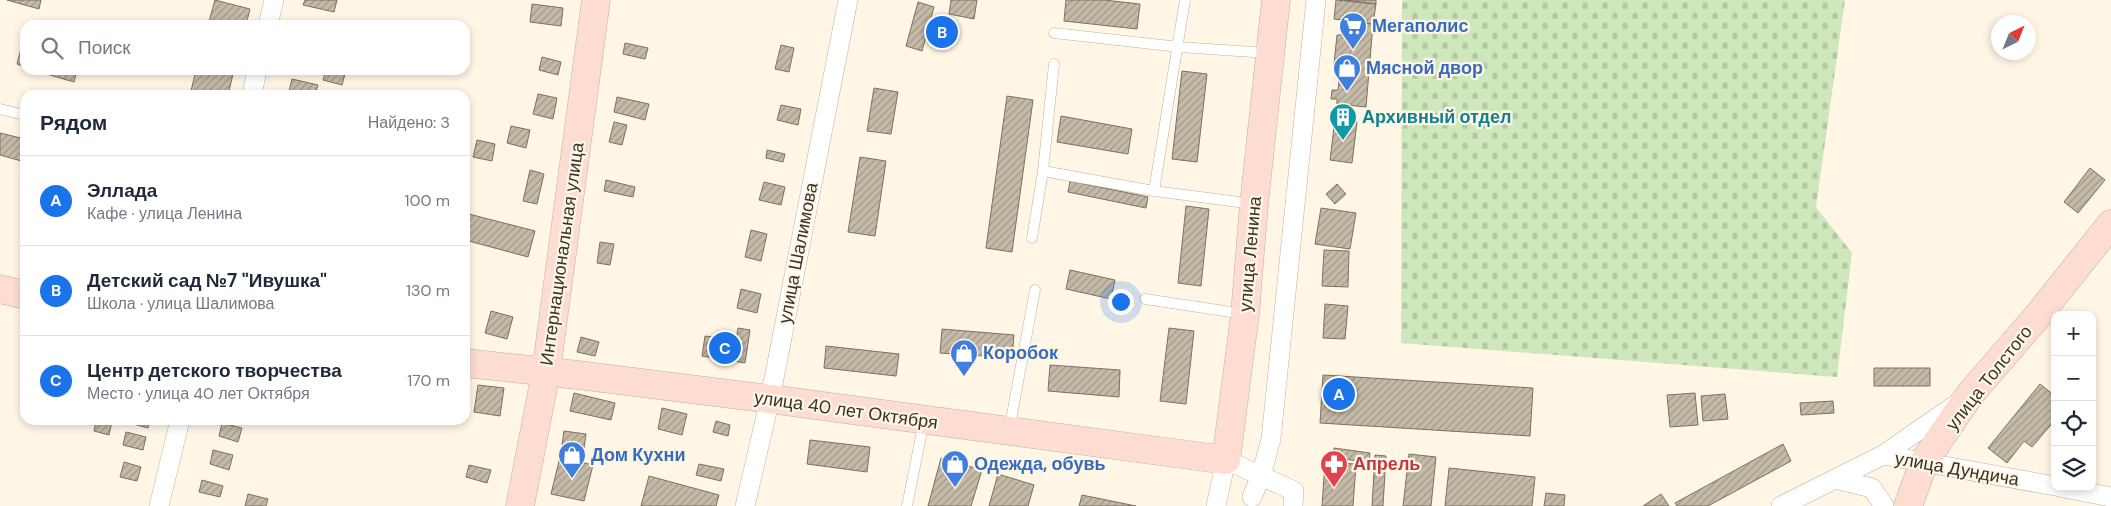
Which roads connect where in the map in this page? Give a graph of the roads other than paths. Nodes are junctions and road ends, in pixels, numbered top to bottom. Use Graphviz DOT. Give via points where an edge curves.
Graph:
graph roads {
  1 [pos="274,0"];
  2 [pos="596,0"];
  3 [pos="848,0"];
  4 [pos="1185,0"];
  5 [pos="1276,0"];
  6 [pos="1316,0"];
  7 [pos="269,20"];
  8 [pos="1054,33"];
  9 [pos="1179,47"];
  10 [pos="1269,53"];
  11 [pos="1054,64"];
  12 [pos="257,75"];
  13 [pos="253,90"];
  14 [pos="0,109"];
  15 [pos="20,114"];
  16 [pos="1043,171"];
  17 [pos="1154,192"];
  18 [pos="1254,204"];
  19 [pos="2111,224"];
  20 [pos="1032,238"];
  21 [pos="0,288"];
  22 [pos="1035,290"];
  23 [pos="20,294"];
  24 [pos="1145,300"];
  25 [pos="1245,314"];
  26 [pos="470,364"];
  27 [pos="546,372"];
  28 [pos="1972,393"];
  29 [pos="770,400"];
  30 [pos="924,420"];
  31 [pos="179,425"];
  32 [pos="1009,432"];
  33 [pos="1883,455"];
  34 [pos="1226,460"];
  35 [pos="1924,462"];
  36 [pos="1261,476"];
  37 [pos="1835,479"];
  38 [pos="2051,485"];
  39 [pos="2080,491"];
  40 [pos="1252,497"];
  41 [pos="2111,497"];
  42 [pos="159,506"];
  43 [pos="520,506"];
  44 [pos="745,506"];
  45 [pos="907,506"];
  46 [pos="1216,506"];
  47 [pos="1294,506"];
  48 [pos="1781,506"];
  49 [pos="1884,506"];
  50 [pos="1908,506"];
  1 -- 7 [label="street"];
  2 -- 27 [label="street, Интернациональная улица"];
  3 -- 29 [label="street, улица Шалимова"];
  4 -- 9 [label="lane"];
  5 -- 10 [label="street, улица Ленина"];
  6 -- 36 [label="street" via="1271,439"];
  8 -- 9 [label="lane"];
  9 -- 10 [label="lane"];
  9 -- 17 [label="lane"];
  10 -- 18 [label="street, улица Ленина"];
  11 -- 16 [label="lane"];
  12 -- 13 [label="street"];
  14 -- 15 [label="lane"];
  16 -- 17 [label="lane"];
  16 -- 20 [label="lane"];
  17 -- 18 [label="lane"];
  18 -- 25 [label="street, улица Ленина"];
  19 -- 28 [label="street, улица Толстого"];
  21 -- 23 [label="street"];
  22 -- 32 [label="lane"];
  24 -- 25 [label="lane"];
  25 -- 34 [label="street, улица Ленина"];
  26 -- 27 [label="street, улица 40 лет Октября"];
  27 -- 29 [label="street, улица 40 лет Октября"];
  27 -- 43 [label="street, Интернациональная улица"];
  28 -- 33 [label="street"];
  28 -- 35 [label="street, улица Толстого"];
  29 -- 30 [label="street, улица 40 лет Октября"];
  29 -- 44 [label="street, улица Шалимова"];
  30 -- 32 [label="street, улица 40 лет Октября"];
  30 -- 45 [label="lane"];
  31 -- 42 [label="street"];
  32 -- 34 [label="street, улица 40 лет Октября"];
  33 -- 35 [label="street, улица Дундича"];
  33 -- 37 [label="street, улица Дундича"];
  34 -- 36 [label="street"];
  34 -- 46 [label="street, улица Ленина"];
  35 -- 38 [label="street, улица Дундича"];
  35 -- 50 [label="street, улица Толстого"];
  36 -- 40 [label="street"];
  36 -- 47 [label="street" via="1294,491"];
  37 -- 48 [label="street, улица Дундича"];
  37 -- 49 [label="street" via="1872,488"];
  39 -- 41 [label="street"];
}
